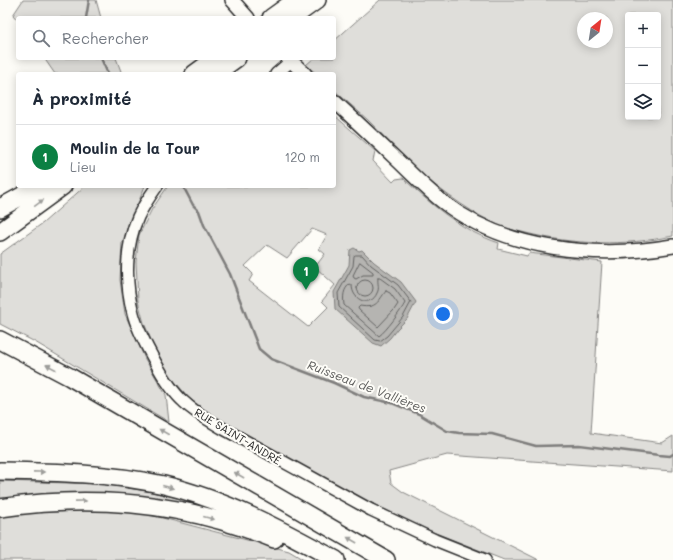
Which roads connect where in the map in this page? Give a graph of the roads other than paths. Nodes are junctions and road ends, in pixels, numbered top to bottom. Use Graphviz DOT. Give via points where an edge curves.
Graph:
graph roads {
  1 [pos="232,0"];
  2 [pos="317,0"];
  3 [pos="291,11"];
  4 [pos="246,16"];
  5 [pos="277,16"];
  6 [pos="213,60"];
  7 [pos="234,60"];
  8 [pos="290,60"];
  9 [pos="197,72"];
  10 [pos="218,72"];
  11 [pos="278,72"];
  12 [pos="303,72"];
  13 [pos="336,103"];
  14 [pos="36,188"];
  15 [pos="40,188"];
  16 [pos="60,188"];
  17 [pos="156,188"];
  18 [pos="0,208"];
  19 [pos="0,218"];
  20 [pos="0,232"];
  21 [pos="673,246"];
  22 [pos="4,342"];
  23 [pos="0,472"];
  24 [pos="0,508"];
  25 [pos="332,557"];
  26 [pos="386,560"];
  27 [pos="485,560"];
  1 -- 4 [label="main road"];
  2 -- 3 [label="highway"];
  3 -- 5 [label="highway"];
  6 -- 9 [label="highway"];
  7 -- 10 [label="highway"];
  8 -- 11 [label="street"];
  8 -- 12 [label="main road"];
  13 -- 21 [label="main road" via="444,203 494,231 531,243 570,249 627,251"];
  14 -- 18 [label="highway"];
  15 -- 19 [label="highway"];
  20 -- 16 [label="highway, one-way"];
  17 -- 27 [label="street, RUE SAINT-ANDRÉ" via="138,218 130,244 130,298 144,342 183,402 222,428 371,510 434,540"];
  26 -- 22 [label="highway, one-way" via="70,377"];
  23 -- 25 [label="highway, one-way" via="102,475 165,485 230,507"];
  24 -- 25 [label="highway, one-way" via="88,501 159,507 212,518 249,529 299,549"];
}
